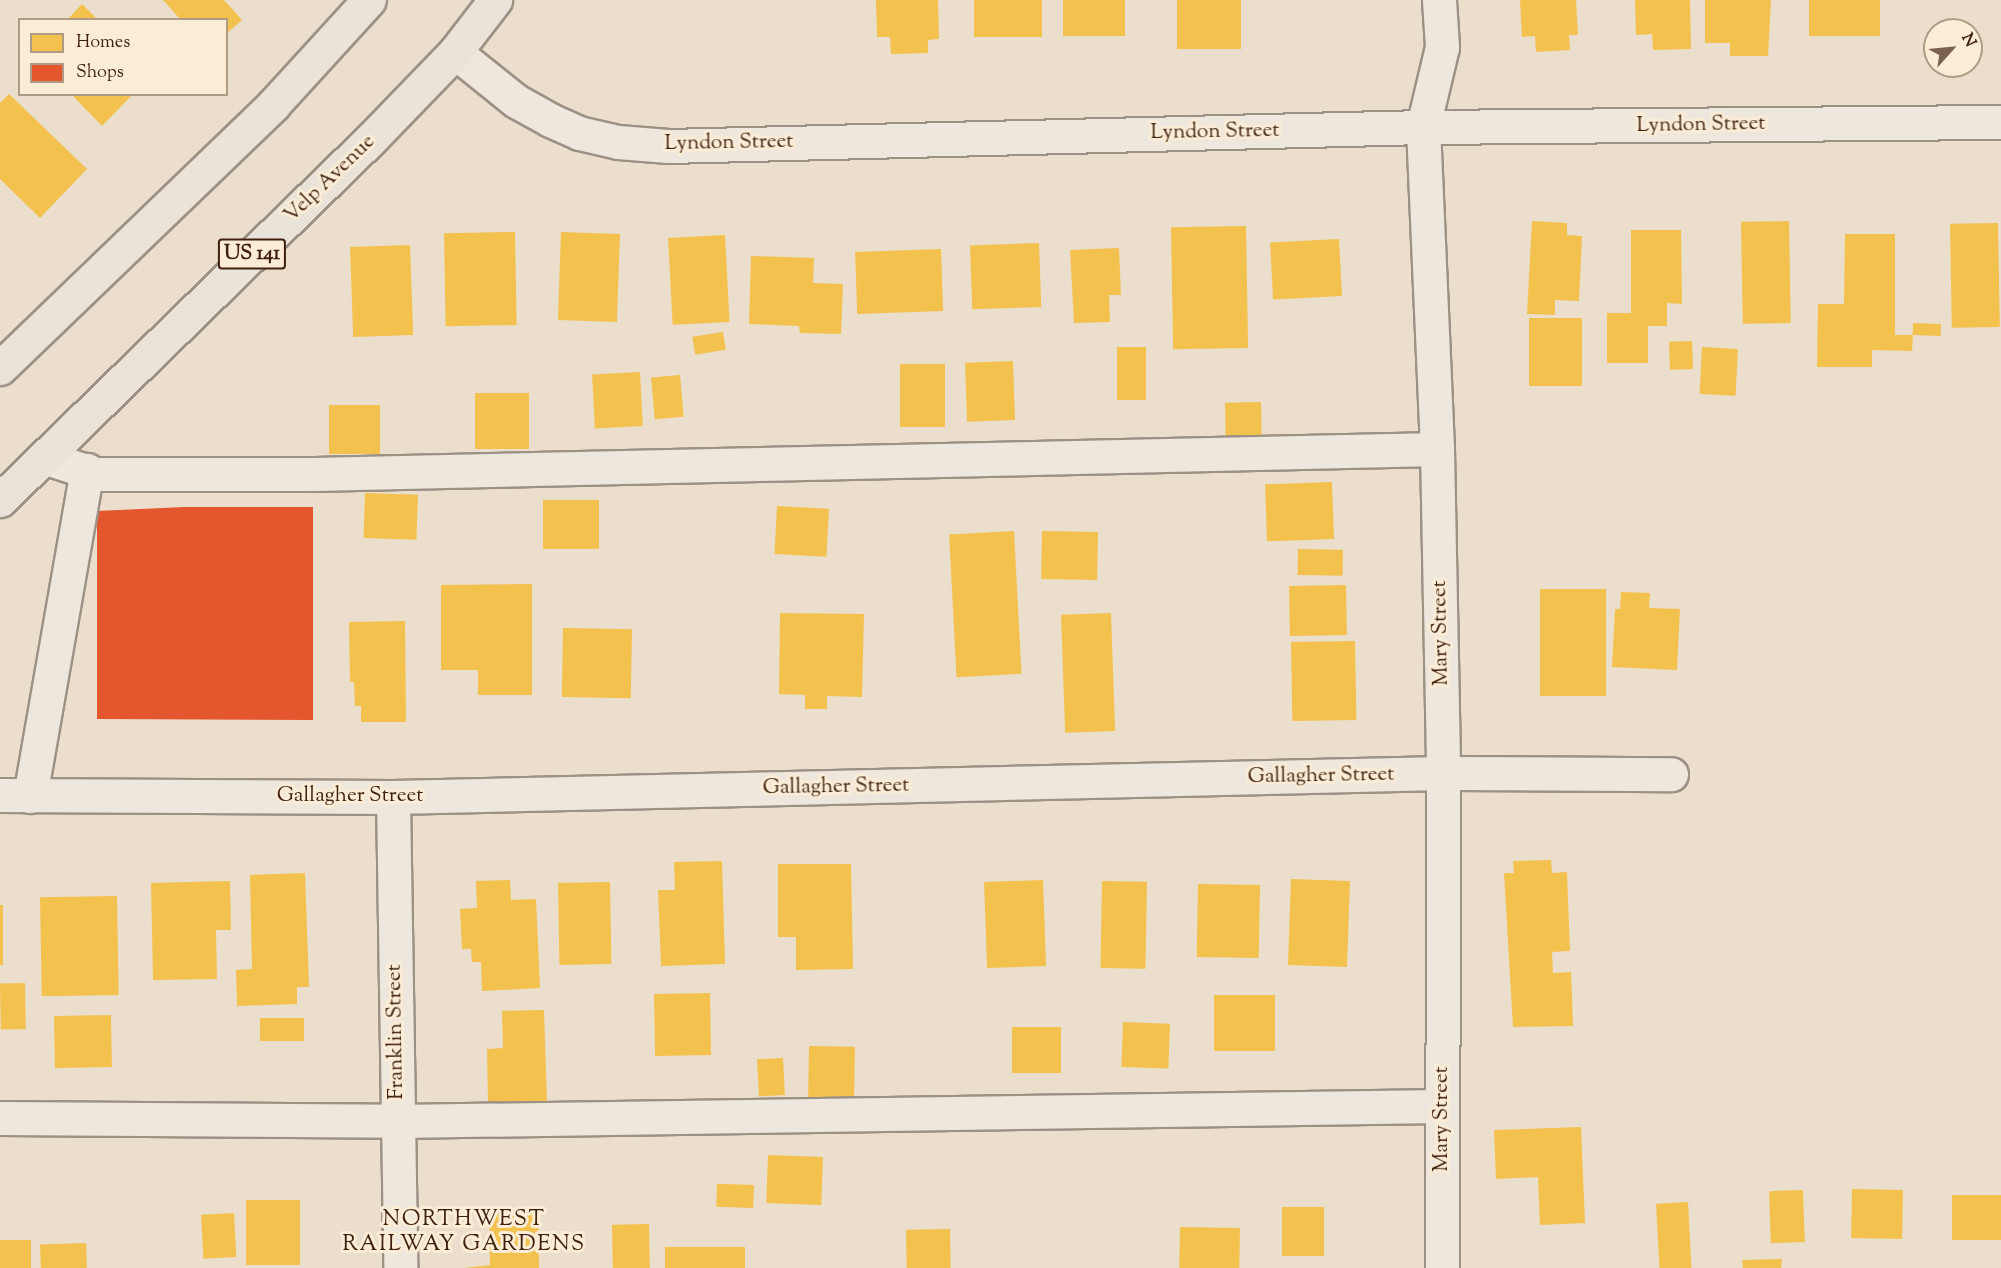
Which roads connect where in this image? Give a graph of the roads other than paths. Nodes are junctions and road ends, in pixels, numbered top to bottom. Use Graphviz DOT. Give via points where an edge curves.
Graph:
graph roads {
  1 [pos="369,0"];
  2 [pos="495,0"];
  3 [pos="1439,0"];
  4 [pos="455,52"];
  5 [pos="2001,122"];
  6 [pos="1423,127"];
  7 [pos="0,368"];
  8 [pos="1437,449"];
  9 [pos="44,457"];
  10 [pos="87,471"];
  11 [pos="0,500"];
  12 [pos="1443,773"];
  13 [pos="1671,774"];
  14 [pos="15,795"];
  15 [pos="393,797"];
  16 [pos="1442,1106"];
  17 [pos="0,1119"];
  18 [pos="398,1121"];
  19 [pos="400,1268"];
  20 [pos="1442,1268"];
  1 -- 7 [label="main road" via="273,105"];
  2 -- 4 [label="main road, Velp Avenue / US 141"];
  3 -- 6 [label="street, Mary Street" via="1442,47"];
  4 -- 6 [label="street, Lyndon Street" via="516,101 579,133 618,142 668,146"];
  4 -- 9 [label="main road, Velp Avenue / US 141"];
  5 -- 6 [label="street, Lyndon Street"];
  6 -- 8 [label="street, Mary Street"];
  8 -- 10 [label="street" via="314,474"];
  8 -- 12 [label="street, Mary Street"];
  9 -- 10 [label="street"];
  9 -- 11 [label="main road, Velp Avenue / US 141"];
  10 -- 14 [label="street"];
  12 -- 13 [label="street, Gallagher Street"];
  12 -- 15 [label="street, Gallagher Street"];
  12 -- 16 [label="street, Mary Street"];
  14 -- 15 [label="street, Gallagher Street"];
  15 -- 18 [label="street, Franklin Street"];
  16 -- 18 [label="street"];
  16 -- 20 [label="street, Mary Street"];
  17 -- 18 [label="street"];
  18 -- 19 [label="street, Franklin Street"];
}
